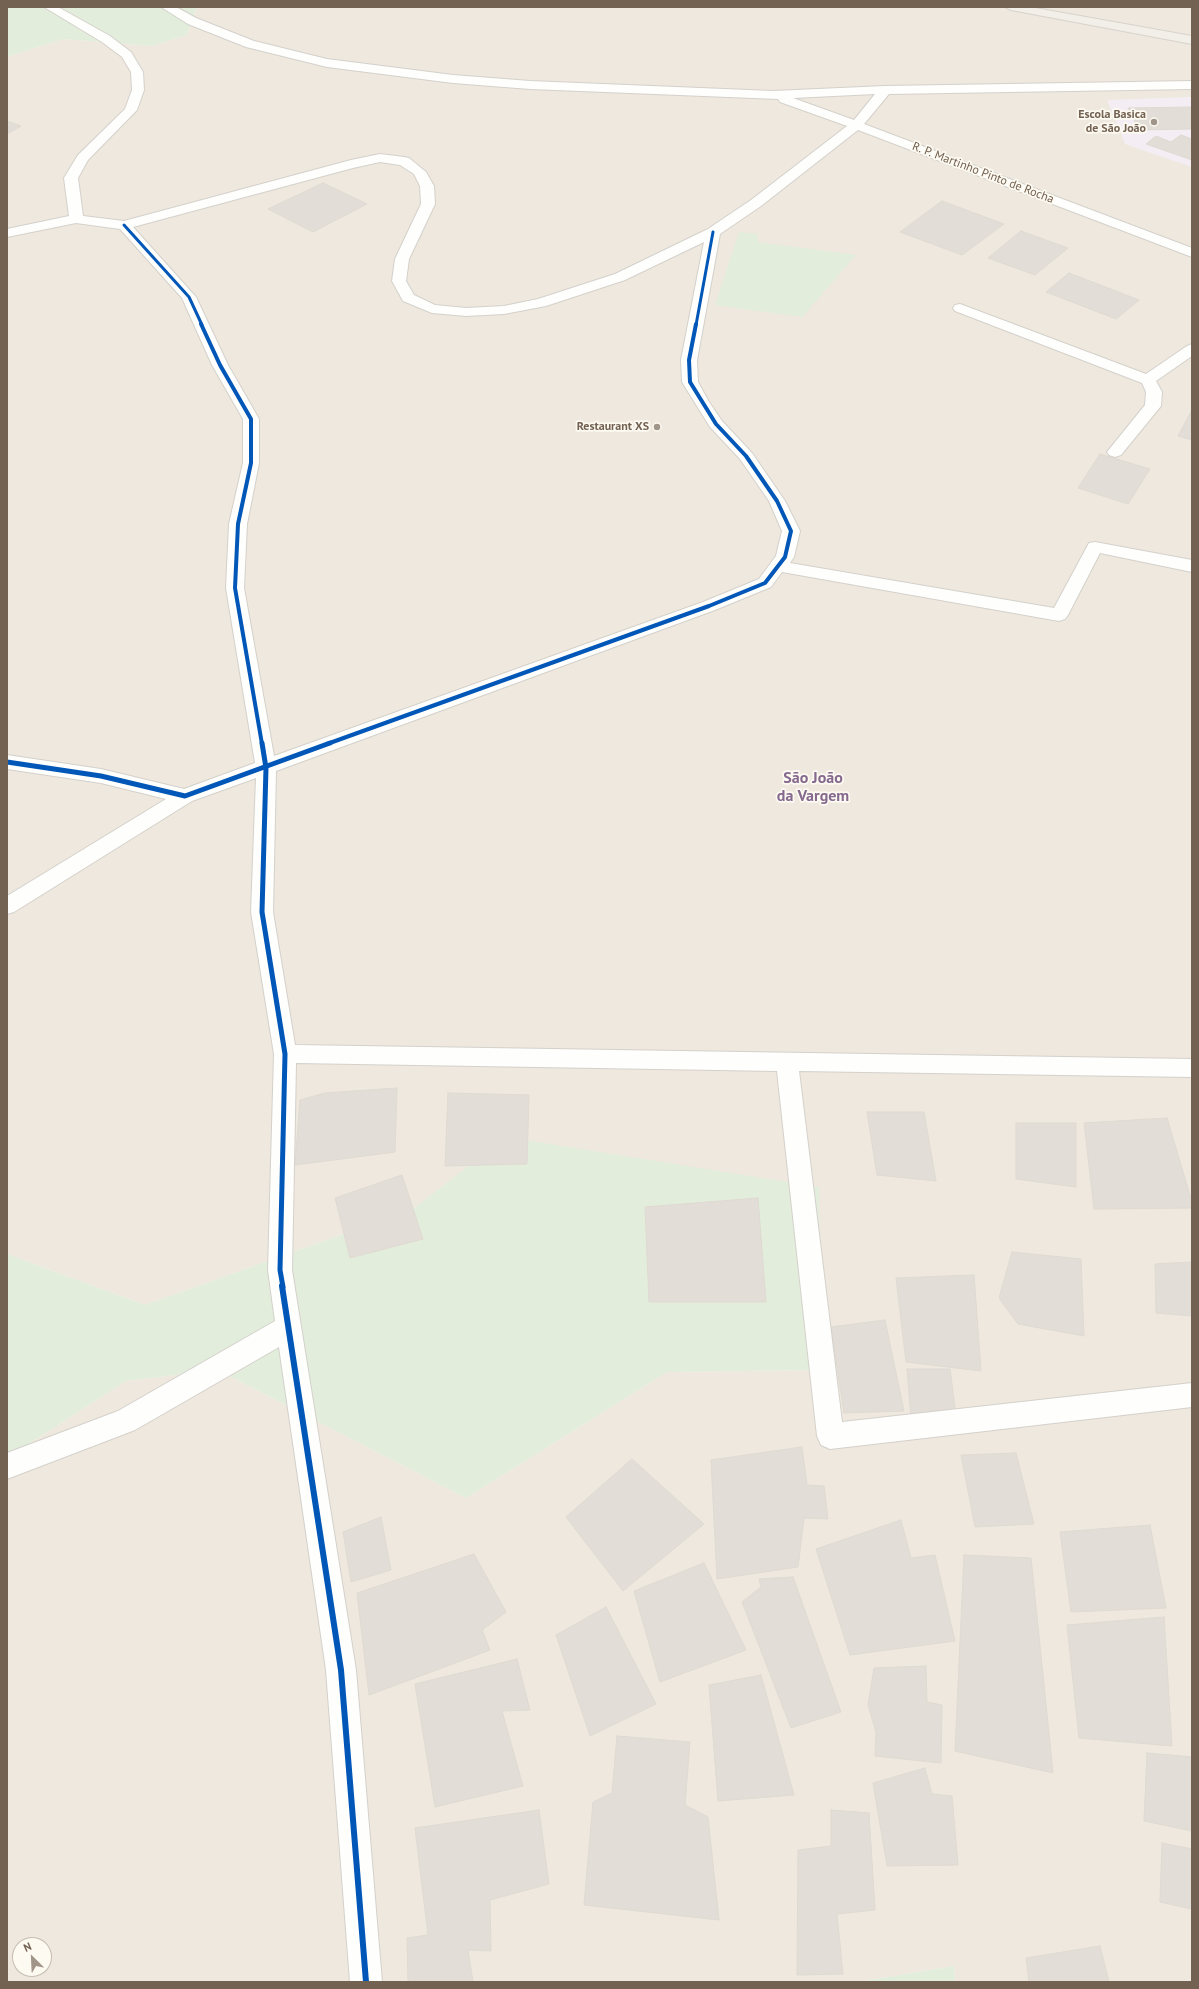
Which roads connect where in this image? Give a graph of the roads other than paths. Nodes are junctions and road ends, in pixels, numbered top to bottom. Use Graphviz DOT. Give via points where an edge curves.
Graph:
graph roads {
  1 [pos="50,7"];
  2 [pos="167,7"];
  3 [pos="1011,7"];
  4 [pos="1192,40"];
  5 [pos="1192,85"];
  6 [pos="885,90"];
  7 [pos="773,95"];
  8 [pos="856,125"];
  9 [pos="76,219"];
  10 [pos="124,225"];
  11 [pos="713,232"];
  12 [pos="7,233"];
  13 [pos="1192,253"];
  14 [pos="960,308"];
  15 [pos="1192,349"];
  16 [pos="1148,380"];
  17 [pos="1116,452"];
  18 [pos="778,566"];
  19 [pos="1192,566"];
  20 [pos="7,762"];
  21 [pos="266,768"];
  22 [pos="185,796"];
  23 [pos="7,906"];
  24 [pos="285,1054"];
  25 [pos="787,1062"];
  26 [pos="1192,1068"];
  27 [pos="289,1328"];
  28 [pos="1192,1395"];
  29 [pos="7,1466"];
  30 [pos="366,1982"];
  1 -- 9 [label="street" via="106,39 126,56 137,72 138,90 131,110 83,158 71,178"];
  2 -- 7 [label="street" via="250,44 328,62 453,79 530,85"];
  3 -- 4 [label="main road"];
  5 -- 6 [label="street"];
  6 -- 7 [label="street"];
  6 -- 8 [label="street"];
  7 -- 8 [label="street, R. P. Martinho Pinto de Rocha"];
  8 -- 11 [label="street" via="756,203"];
  8 -- 13 [label="street, R. P. Martinho Pinto de Rocha"];
  9 -- 10 [label="street"];
  9 -- 12 [label="street"];
  10 -- 11 [label="street" via="351,164 380,158 404,161 419,172 427,186 428,204 402,259 399,281 408,298 432,309 466,312 504,310 541,303 620,276"];
  10 -- 21 [label="street" via="189,297 220,365 251,418 251,463 238,524 235,588"];
  11 -- 18 [label="street" via="689,360 690,382 716,424 746,456 783,513 791,531 785,557"];
  14 -- 16 [label="street"];
  15 -- 16 [label="street"];
  16 -- 17 [label="street" via="1154,392 1153,406"];
  18 -- 19 [label="street" via="1059,615 1095,547"];
  18 -- 21 [label="street" via="765,583 709,606"];
  20 -- 22 [label="street" via="101,776"];
  21 -- 22 [label="street"];
  21 -- 24 [label="street" via="262,912"];
  22 -- 23 [label="street"];
  24 -- 25 [label="street"];
  24 -- 27 [label="street" via="280,1270"];
  25 -- 26 [label="street"];
  25 -- 28 [label="street" via="830,1436"];
  27 -- 29 [label="street" via="126,1420"];
  27 -- 30 [label="street" via="341,1670"];
}
